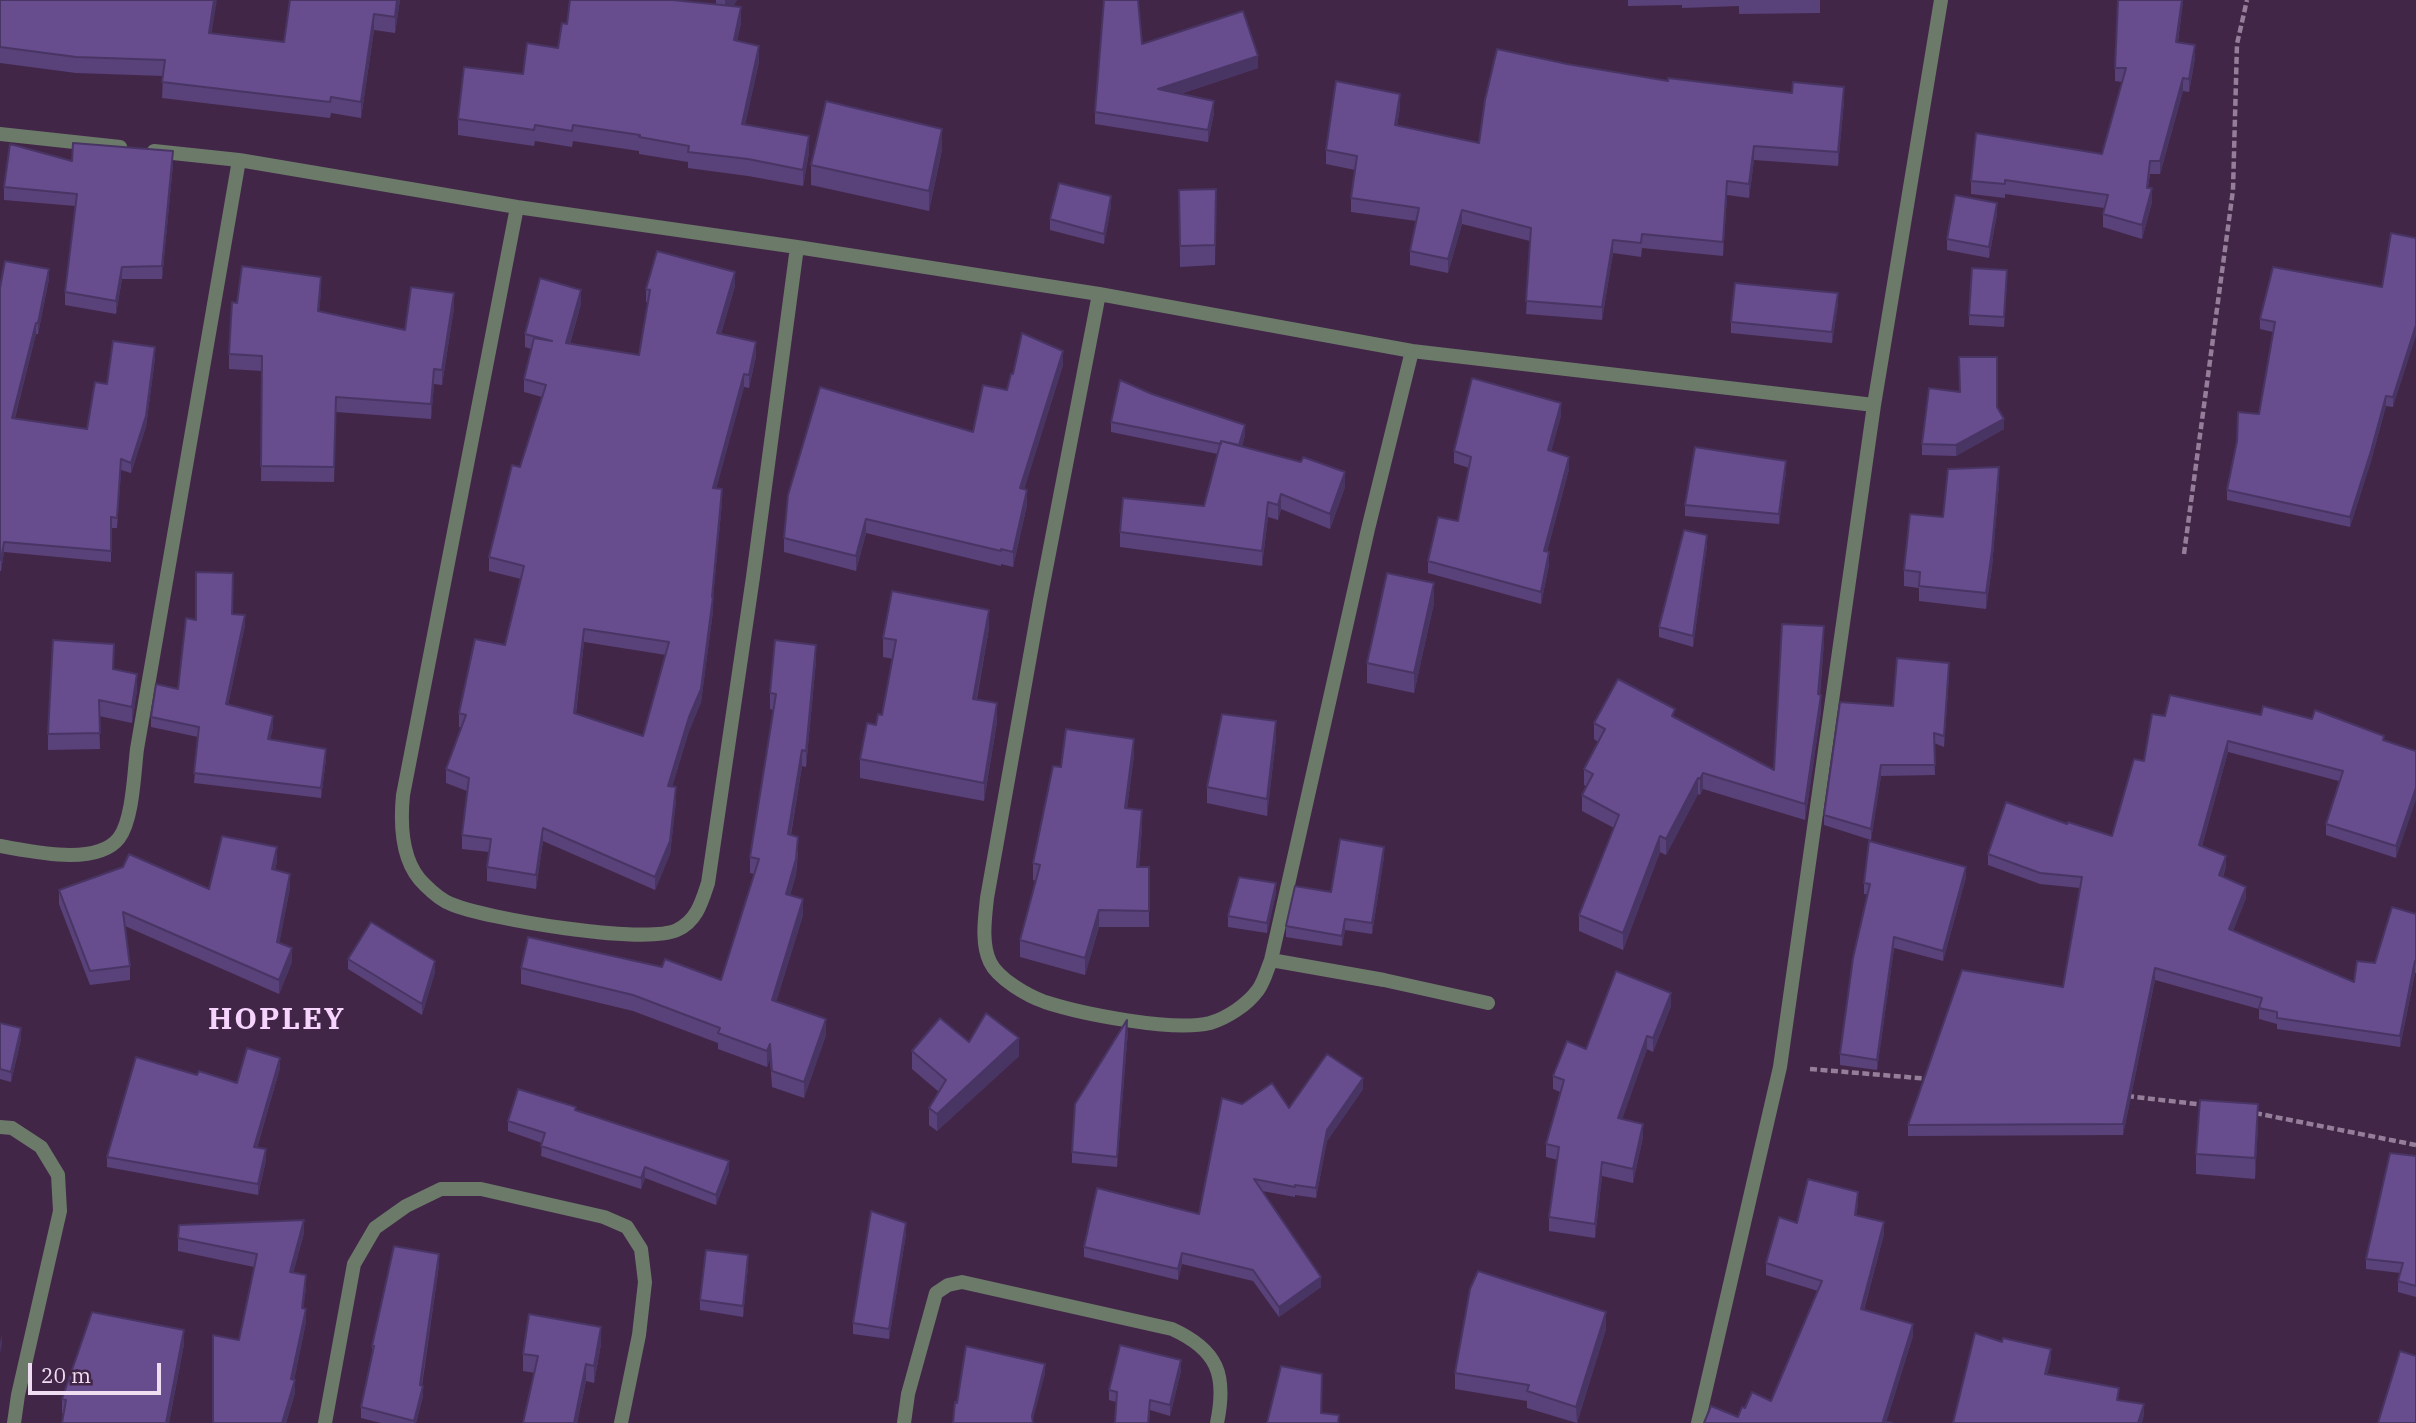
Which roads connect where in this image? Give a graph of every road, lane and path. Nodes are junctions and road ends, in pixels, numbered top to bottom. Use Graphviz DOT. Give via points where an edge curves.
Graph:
graph roads {
  1 [pos="1941,0"];
  2 [pos="2246,0"];
  3 [pos="0,134"];
  4 [pos="239,160"];
  5 [pos="517,207"];
  6 [pos="797,247"];
  7 [pos="1099,294"];
  8 [pos="1412,351"];
  9 [pos="1874,405"];
  10 [pos="2185,554"];
  11 [pos="0,846"];
  12 [pos="1271,960"];
  13 [pos="1488,1003"];
  14 [pos="1780,1067"];
  15 [pos="1940,1079"];
  16 [pos="2122,1096"];
  17 [pos="2207,1105"];
  18 [pos="2244,1111"];
  19 [pos="0,1127"];
  20 [pos="2416,1144"];
  21 [pos="14,1423"];
  22 [pos="326,1423"];
  23 [pos="621,1423"];
  24 [pos="904,1423"];
  25 [pos="1217,1423"];
  26 [pos="1698,1423"];
  1 -- 9 [label="street"];
  2 -- 10 [label="path" via="2237,44 2232,190"];
  3 -- 4 [label="street"];
  4 -- 5 [label="street"];
  4 -- 11 [label="street" via="128,814 119,838 103,849 52,856"];
  5 -- 6 [label="street"];
  5 -- 6 [label="street" via="400,820 406,855 423,884 449,904 489,916 648,936 678,930 699,912 753,577"];
  6 -- 7 [label="street"];
  7 -- 8 [label="street"];
  7 -- 12 [label="street" via="987,898 984,932 990,962 1008,983 1044,1002 1177,1026 1210,1023 1236,1011 1258,990"];
  8 -- 9 [label="street"];
  8 -- 12 [label="street"];
  9 -- 14 [label="street"];
  12 -- 13 [label="street"];
  14 -- 15 [label="path"];
  14 -- 26 [label="street"];
  16 -- 17 [label="path"];
  18 -- 20 [label="path"];
  19 -- 21 [label="street" via="41,1147 58,1175 60,1211"];
  22 -- 23 [label="street" via="354,1264 375,1227 441,1189 481,1189 604,1217 627,1227 641,1249 645,1282 639,1335"];
  24 -- 25 [label="street" via="936,1293 962,1282 1172,1329 1193,1338 1213,1360 1222,1383"];
}
